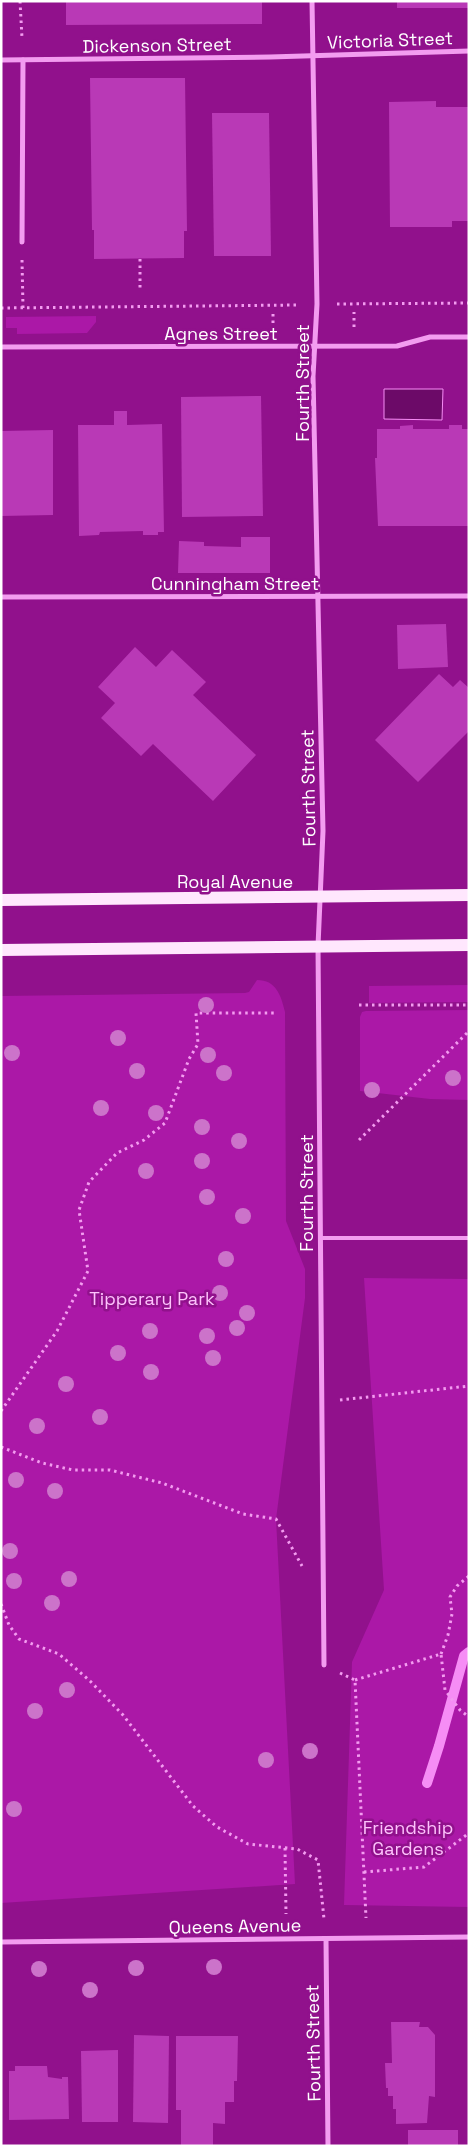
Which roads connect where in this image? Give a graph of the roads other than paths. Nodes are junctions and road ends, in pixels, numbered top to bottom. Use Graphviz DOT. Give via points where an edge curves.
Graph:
graph roads {
  1 [pos="312,1"];
  2 [pos="469,51"];
  3 [pos="313,56"];
  4 [pos="1,60"];
  5 [pos="23,60"];
  6 [pos="22,242"];
  7 [pos="469,337"];
  8 [pos="313,346"];
  9 [pos="1,347"];
  10 [pos="469,596"];
  11 [pos="1,597"];
  12 [pos="318,597"];
  13 [pos="469,895"];
  14 [pos="320,898"];
  15 [pos="1,900"];
  16 [pos="469,945"];
  17 [pos="318,946"];
  18 [pos="1,950"];
  19 [pos="320,1238"];
  20 [pos="469,1238"];
  21 [pos="324,1666"];
  22 [pos="469,1938"];
  23 [pos="326,1939"];
  24 [pos="1,1942"];
  25 [pos="328,2146"];
  1 -- 3 [label="street, Fourth Street"];
  2 -- 3 [label="street, Victoria Street"];
  3 -- 5 [label="street, Dickenson Street"];
  3 -- 8 [label="street, Fourth Street" via="317,304"];
  4 -- 5 [label="street, Dickenson Street"];
  5 -- 6 [label="street"];
  7 -- 8 [label="street, Agnes Street" via="430,337 397,346"];
  8 -- 9 [label="street, Agnes Street"];
  8 -- 12 [label="street, Fourth Street"];
  10 -- 12 [label="street, Cunningham Street"];
  11 -- 12 [label="street, Cunningham Street"];
  12 -- 14 [label="street, Fourth Street" via="323,831"];
  13 -- 14 [label="main road, Royal Avenue"];
  14 -- 15 [label="main road, Royal Avenue"];
  14 -- 17 [label="street, Fourth Street"];
  16 -- 17 [label="main road"];
  17 -- 18 [label="main road"];
  17 -- 19 [label="street, Fourth Street"];
  19 -- 20 [label="lane"];
  19 -- 21 [label="street, Fourth Street"];
  22 -- 23 [label="street, Queens Avenue"];
  23 -- 24 [label="street, Queens Avenue"];
  23 -- 25 [label="street, Fourth Street"];
}
